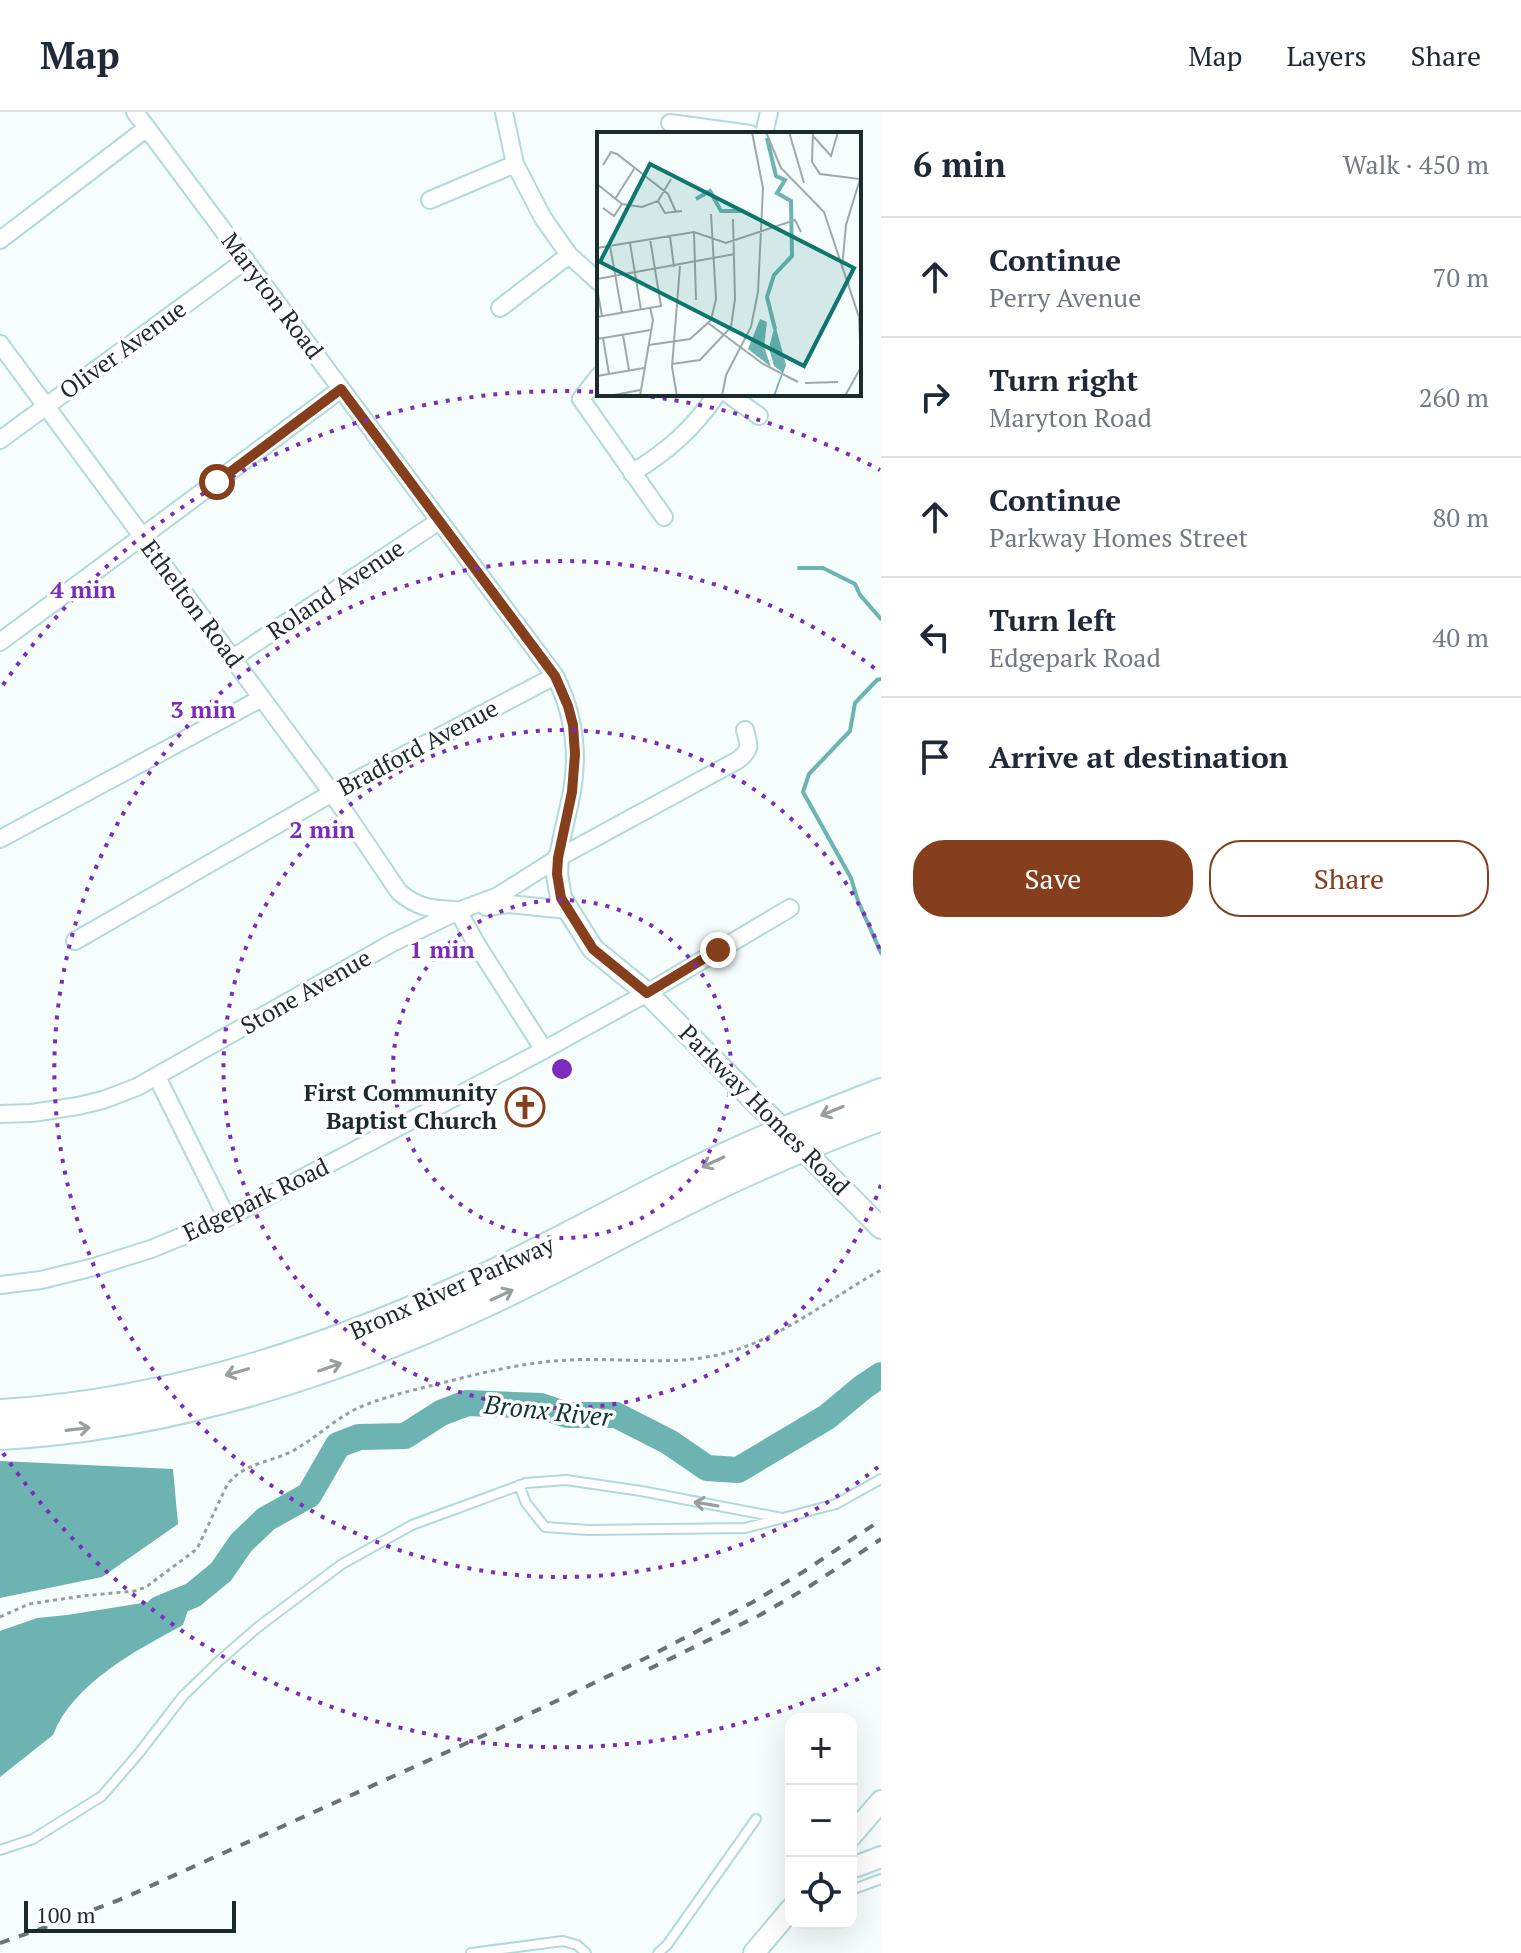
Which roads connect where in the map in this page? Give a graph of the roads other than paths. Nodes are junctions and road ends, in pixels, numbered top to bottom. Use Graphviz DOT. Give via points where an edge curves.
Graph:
graph roads {
  1 [pos="135,112"];
  2 [pos="504,112"];
  3 [pos="769,112"];
  4 [pos="670,123"];
  5 [pos="147,128"];
  6 [pos="735,132"];
  7 [pos="764,132"];
  8 [pos="515,164"];
  9 [pos="430,200"];
  10 [pos="0,240"];
  11 [pos="569,255"];
  12 [pos="246,260"];
  13 [pos="597,280"];
  14 [pos="500,308"];
  15 [pos="0,344"];
  16 [pos="597,379"];
  17 [pos="341,389"];
  18 [pos="716,396"];
  19 [pos="731,396"];
  20 [pos="46,406"];
  21 [pos="759,416"];
  22 [pos="0,440"];
  23 [pos="632,473"];
  24 [pos="664,517"];
  25 [pos="439,521"];
  26 [pos="143,537"];
  27 [pos="0,642"];
  28 [pos="233,658"];
  29 [pos="555,676"];
  30 [pos="262,698"];
  31 [pos="745,730"];
  32 [pos="332,793"];
  33 [pos="0,839"];
  34 [pos="558,858"];
  35 [pos="790,908"];
  36 [pos="568,910"];
  37 [pos="458,911"];
  38 [pos="75,941"];
  39 [pos="647,993"];
  40 [pos="544,1050"];
  41 [pos="157,1077"];
  42 [pos="881,1092"];
  43 [pos="0,1114"];
  44 [pos="881,1117"];
  45 [pos="793,1139"];
  46 [pos="227,1218"];
  47 [pos="881,1228"];
  48 [pos="0,1285"];
  49 [pos="0,1413"];
  50 [pos="0,1436"];
  51 [pos="881,1479"];
  52 [pos="519,1485"];
  53 [pos="782,1518"];
  54 [pos="881,1801"];
  55 [pos="756,1819"];
  56 [pos="857,1829"];
  57 [pos="0,1850"];
  58 [pos="881,1857"];
  59 [pos="857,1866"];
  60 [pos="881,1879"];
  61 [pos="857,1888"];
  62 [pos="785,1916"];
  63 [pos="471,1953"];
  64 [pos="586,1953"];
  65 [pos="658,1953"];
  66 [pos="754,1953"];
  1 -- 5 [label="street, Maryton Road"];
  2 -- 8 [label="street"];
  3 -- 7 [label="street"];
  4 -- 6 [label="street"];
  5 -- 10 [label="street"];
  5 -- 12 [label="street, Maryton Road"];
  8 -- 9 [label="street"];
  8 -- 11 [label="street"];
  11 -- 13 [label="street"];
  11 -- 14 [label="street"];
  12 -- 17 [label="street, Maryton Road"];
  12 -- 20 [label="street, Oliver Avenue"];
  15 -- 20 [label="street, Ethelton Road"];
  16 -- 23 [label="street" via="581,399"];
  17 -- 25 [label="street, Maryton Road"];
  17 -- 26 [label="street"];
  18 -- 23 [label="street" via="683,435"];
  19 -- 21 [label="street"];
  20 -- 22 [label="street, Oliver Avenue"];
  20 -- 26 [label="street, Ethelton Road"];
  23 -- 24 [label="street"];
  25 -- 28 [label="street, Roland Avenue"];
  25 -- 29 [label="street, Maryton Road"];
  26 -- 27 [label="street"];
  26 -- 28 [label="street, Ethelton Road"];
  28 -- 30 [label="street, Ethelton Road"];
  29 -- 32 [label="street, Bradford Avenue"];
  29 -- 34 [label="street, Maryton Road" via="573,725 575,754"];
  30 -- 32 [label="street, Ethelton Road"];
  30 -- 33 [label="street"];
  31 -- 34 [label="street, Stone Avenue" via="749,745 738,760"];
  32 -- 37 [label="street, Ethelton Road" via="399,892 427,908"];
  32 -- 38 [label="street, Bradford Avenue"];
  34 -- 36 [label="street, Parkway Homes Road" via="561,898"];
  34 -- 37 [label="street, Stone Avenue" via="498,896"];
  35 -- 39 [label="street, Edgepark Road"];
  36 -- 37 [label="street" via="509,904"];
  36 -- 39 [label="street, Parkway Homes Road" via="593,949"];
  37 -- 40 [label="street"];
  37 -- 41 [label="street, Stone Avenue"];
  39 -- 40 [label="street, Edgepark Road"];
  39 -- 45 [label="street, Parkway Homes Road"];
  40 -- 46 [label="street, Edgepark Road"];
  41 -- 43 [label="street, Stone Avenue" via="78,1106"];
  41 -- 46 [label="street"];
  42 -- 45 [label="highway, Bronx River Parkway, one-way"];
  44 -- 45 [label="highway, Bronx River Parkway"];
  45 -- 47 [label="street, Parkway Homes Road"];
  45 -- 49 [label="highway, Bronx River Parkway, one-way" via="690,1173 471,1284 315,1347 141,1395"];
  50 -- 45 [label="highway, Bronx River Parkway, one-way" via="159,1415 334,1365 478,1307 686,1201"];
  46 -- 48 [label="street, Edgepark Road" via="94,1267"];
  51 -- 53 [label="lane" via="836,1504"];
  53 -- 52 [label="lane, one-way" via="566,1480"];
  52 -- 53 [label="lane" via="545,1527 745,1528"];
  52 -- 57 [label="lane" via="412,1525 342,1564 258,1627 183,1696 102,1796 33,1839"];
  54 -- 56 [label="street"];
  55 -- 65 [label="lane"];
  58 -- 59 [label="street"];
  60 -- 61 [label="lane"];
  62 -- 66 [label="street"];
  63 -- 64 [label="lane" via="563,1941"];
}
